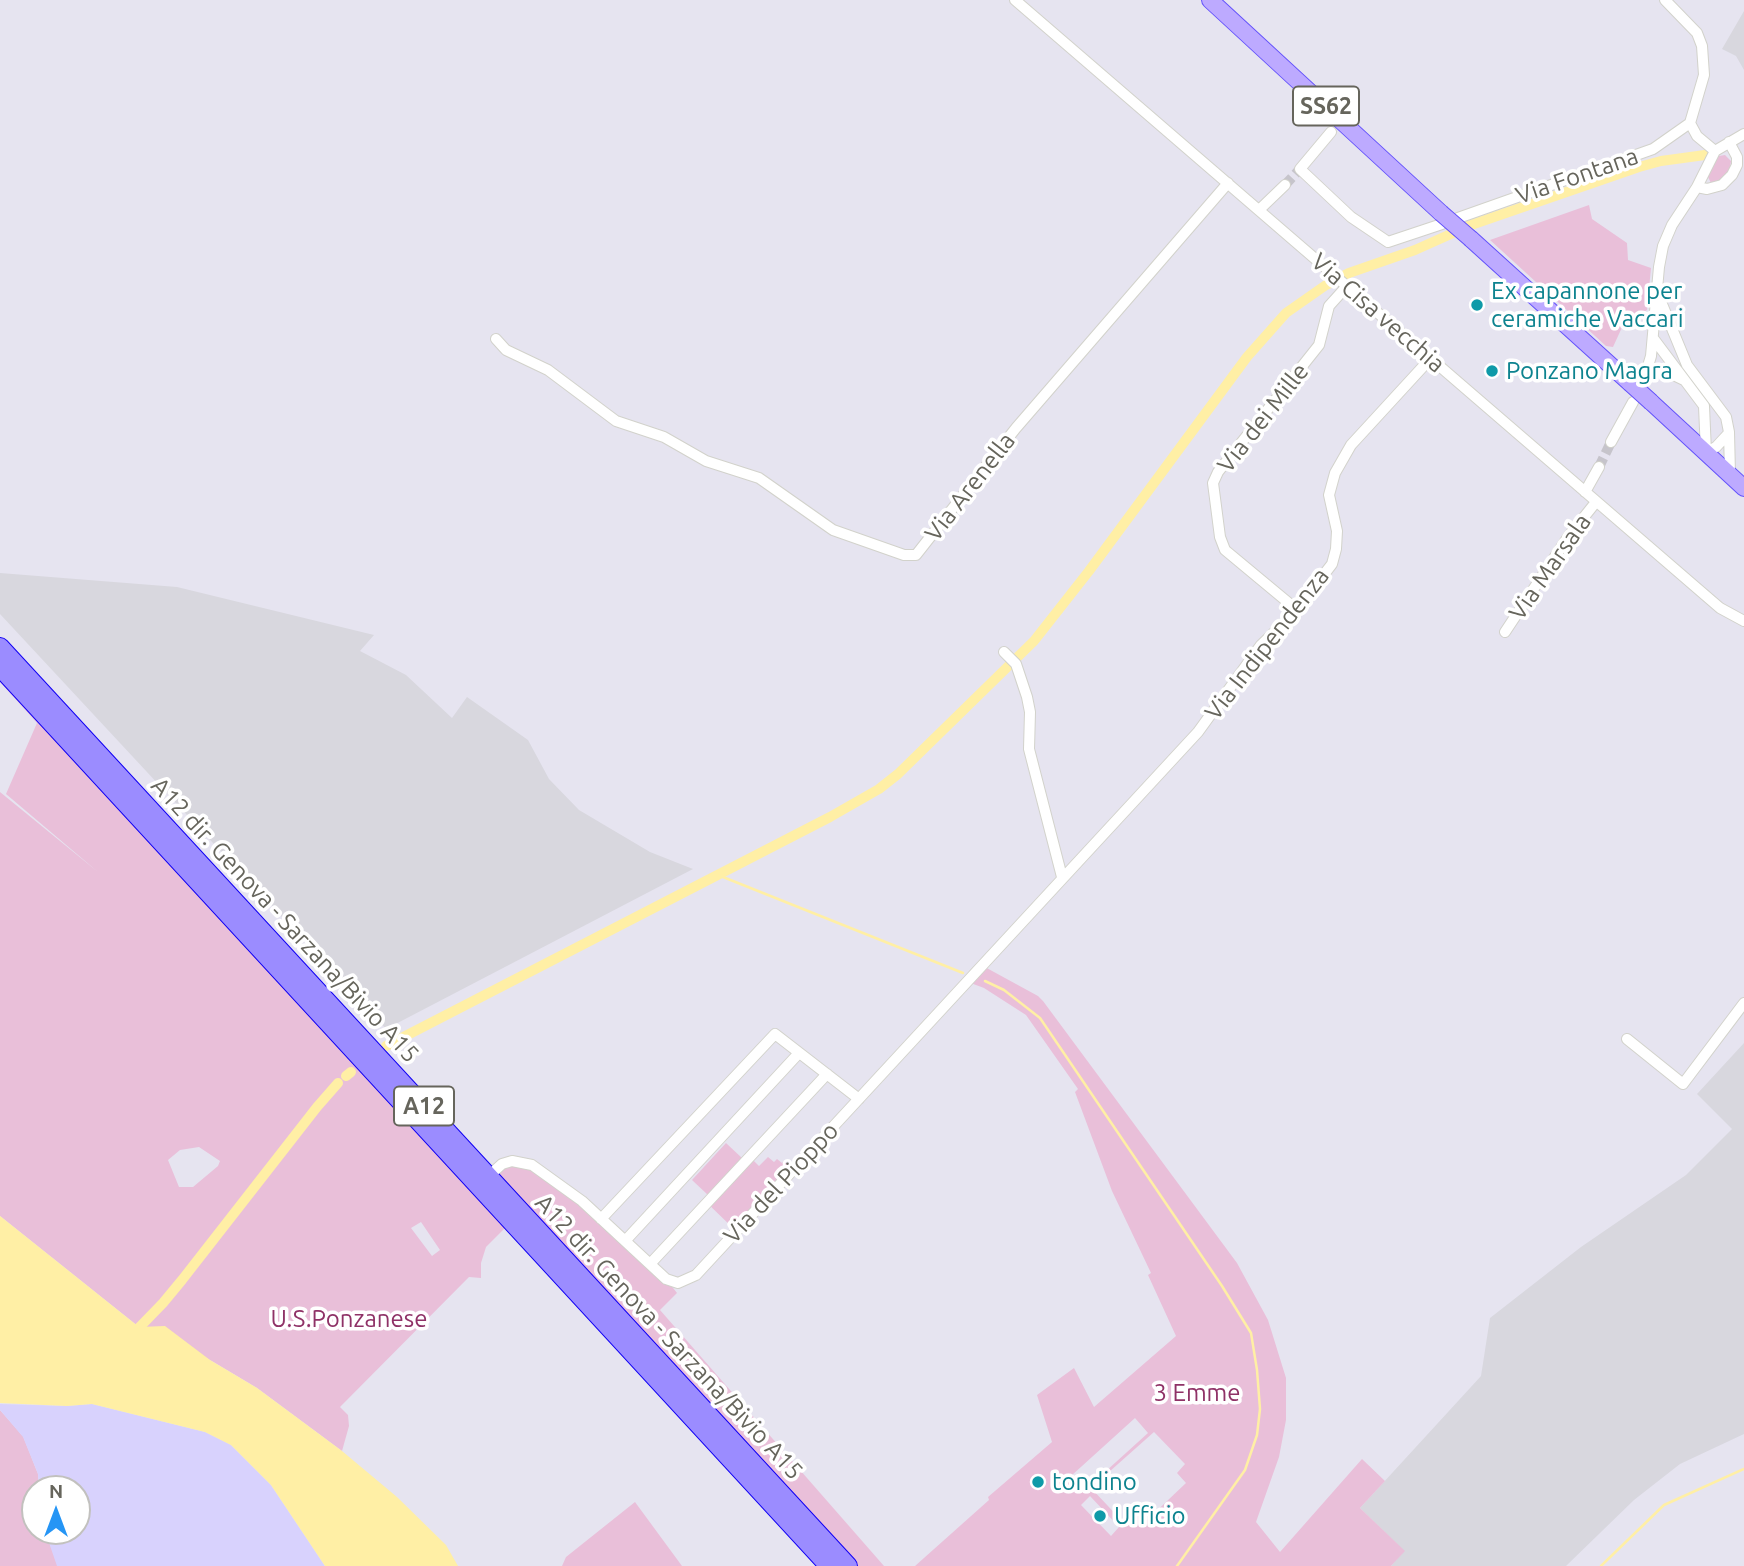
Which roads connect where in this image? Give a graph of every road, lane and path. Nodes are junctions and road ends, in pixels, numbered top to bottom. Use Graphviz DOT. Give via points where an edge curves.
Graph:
graph roads {
  1 [pos="1015,0"];
  2 [pos="1210,0"];
  3 [pos="1665,0"];
  4 [pos="1690,123"];
  5 [pos="1331,132"];
  6 [pos="1744,134"];
  7 [pos="1729,142"];
  8 [pos="1715,151"];
  9 [pos="1740,156"];
  10 [pos="1228,183"];
  11 [pos="1285,185"];
  12 [pos="1697,187"];
  13 [pos="1259,210"];
  14 [pos="1441,218"];
  15 [pos="1458,218"];
  16 [pos="1344,284"];
  17 [pos="1657,292"];
  18 [pos="1675,337"];
  19 [pos="1653,338"];
  20 [pos="496,339"];
  21 [pos="1430,359"];
  22 [pos="1640,380"];
  23 [pos="1687,382"];
  24 [pos="1633,402"];
  25 [pos="1704,423"];
  26 [pos="1683,432"];
  27 [pos="1730,432"];
  28 [pos="1611,442"];
  29 [pos="1706,452"];
  30 [pos="1599,467"];
  31 [pos="1730,474"];
  32 [pos="1744,488"];
  33 [pos="1585,492"];
  34 [pos="1597,502"];
  35 [pos="1296,610"];
  36 [pos="1744,621"];
  37 [pos="1505,632"];
  38 [pos="0,647"];
  39 [pos="1009,657"];
  40 [pos="0,667"];
  41 [pos="1062,877"];
  42 [pos="1039,902"];
  43 [pos="1744,1003"];
  44 [pos="1627,1039"];
  45 [pos="799,1053"];
  46 [pos="827,1074"];
  47 [pos="859,1099"];
  48 [pos="491,1174"];
  49 [pos="601,1219"];
  50 [pos="625,1241"];
  51 [pos="650,1264"];
  52 [pos="829,1566"];
  53 [pos="848,1566"];
  1 -- 10 [label="street, Via Cisa vecchia"];
  2 -- 14 [label="main road, SS62"];
  3 -- 4 [label="street" via="1697,33 1702,46 1704,75"];
  4 -- 8 [label="street"];
  4 -- 15 [label="street, Via Fontana" via="1653,149"];
  5 -- 14 [label="street" via="1300,169 1351,217 1388,242"];
  6 -- 7 [label="street"];
  7 -- 8 [label="street"];
  7 -- 9 [label="street"];
  8 -- 12 [label="street"];
  9 -- 12 [label="street" via="1727,181 1707,189"];
  10 -- 13 [label="street, Via Cisa vecchia"];
  10 -- 20 [label="street, Via Arenella" via="1016,428 916,555 833,530 759,478 706,461 664,437 616,421 548,369 514,354"];
  11 -- 13 [label="street"];
  12 -- 17 [label="street" via="1667,235"];
  13 -- 16 [label="street, Via Cisa vecchia"];
  14 -- 22 [label="main road, SS62, bridge"];
  16 -- 21 [label="street, Via Cisa vecchia"];
  16 -- 35 [label="street, Via dei Mille" via="1329,306 1319,345 1213,483 1225,550"];
  17 -- 18 [label="street"];
  17 -- 19 [label="street"];
  18 -- 19 [label="street"];
  18 -- 27 [label="street" via="1687,365 1726,416"];
  19 -- 22 [label="street"];
  19 -- 23 [label="street"];
  21 -- 33 [label="street, Via Cisa vecchia"];
  21 -- 35 [label="street, Via Indipendenza" via="1342,460 1329,495 1337,531 1332,564"];
  22 -- 23 [label="street" via="1661,369"];
  22 -- 26 [label="main road, SS62, bridge" via="1650,402"];
  23 -- 25 [label="street" via="1704,406"];
  24 -- 28 [label="street"];
  25 -- 26 [label="street"];
  25 -- 29 [label="street"];
  26 -- 29 [label="main road, SS62"];
  27 -- 29 [label="street"];
  27 -- 31 [label="street"];
  29 -- 31 [label="main road, SS62"];
  30 -- 33 [label="street"];
  31 -- 32 [label="main road, SS62"];
  33 -- 34 [label="street, Via Cisa vecchia"];
  34 -- 36 [label="street, Via Cisa vecchia" via="1720,608"];
  34 -- 37 [label="street, Via Marsala"];
  35 -- 41 [label="street, Via Indipendenza" via="1261,645 1198,732"];
  38 -- 53 [label="highway, A12 dir. Genova - Sarzana/Bivio A15 / A12"];
  39 -- 41 [label="street" via="1030,712 1028,749"];
  40 -- 52 [label="highway, A12"];
  41 -- 42 [label="street, Via Indipendenza"];
  42 -- 47 [label="street, Via del Pioppo"];
  43 -- 44 [label="street" via="1684,1084"];
  45 -- 46 [label="street"];
  45 -- 49 [label="street" via="775,1034"];
  45 -- 50 [label="street"];
  46 -- 47 [label="street"];
  46 -- 51 [label="street"];
  47 -- 51 [label="street, Via del Pioppo" via="696,1275 671,1282"];
  48 -- 49 [label="street, Via del Pioppo" via="512,1161 532,1165"];
  49 -- 50 [label="street, Via del Pioppo"];
  50 -- 51 [label="street, Via del Pioppo"];
}
